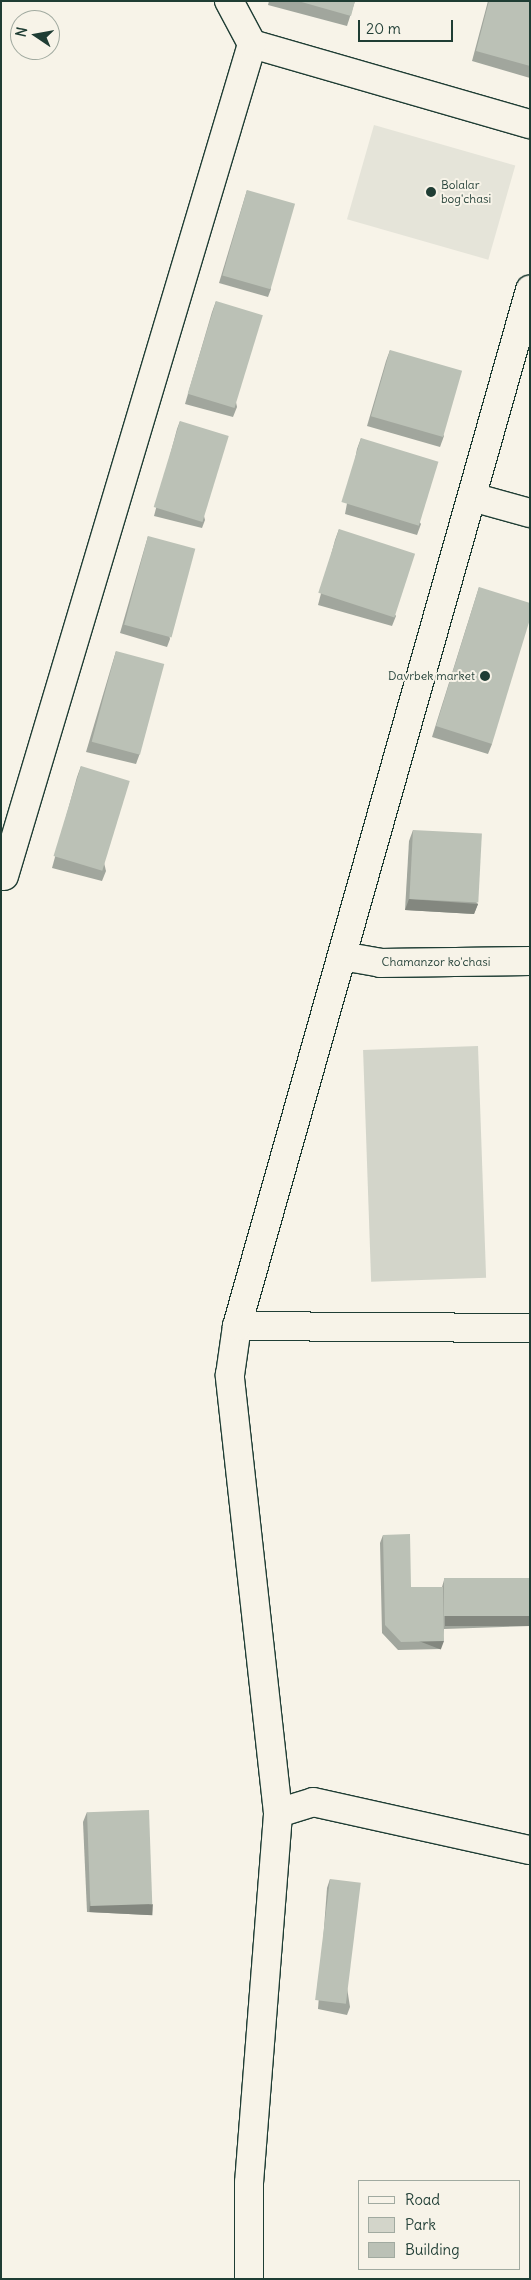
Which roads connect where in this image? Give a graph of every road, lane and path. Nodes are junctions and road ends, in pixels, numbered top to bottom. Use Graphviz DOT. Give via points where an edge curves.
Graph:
graph roads {
  1 [pos="229,1"];
  2 [pos="252,44"];
  3 [pos="530,124"];
  4 [pos="530,290"];
  5 [pos="472,496"];
  6 [pos="530,513"];
  7 [pos="4,876"];
  8 [pos="342,956"];
  9 [pos="530,962"];
  10 [pos="237,1326"];
  11 [pos="530,1328"];
  12 [pos="278,1813"];
  13 [pos="530,1850"];
  14 [pos="249,2275"];
  1 -- 2 [label="street"];
  2 -- 3 [label="street"];
  2 -- 7 [label="street"];
  4 -- 5 [label="street"];
  5 -- 6 [label="street"];
  5 -- 8 [label="street"];
  8 -- 9 [label="street, Chamanzor ko'chasi" via="380,963"];
  8 -- 10 [label="street"];
  10 -- 11 [label="street"];
  10 -- 12 [label="street" via="230,1375"];
  12 -- 13 [label="street" via="313,1802"];
  12 -- 14 [label="street" via="249,2183"];
}
